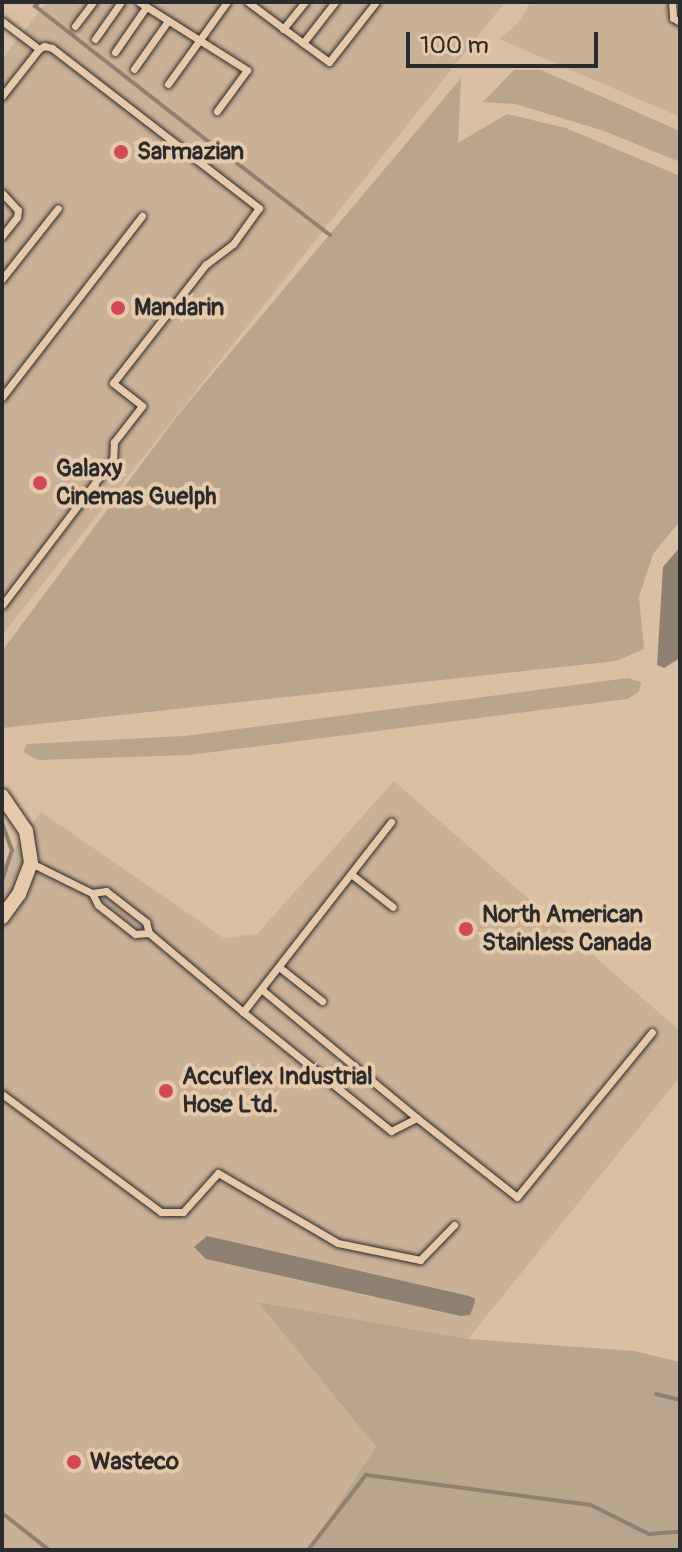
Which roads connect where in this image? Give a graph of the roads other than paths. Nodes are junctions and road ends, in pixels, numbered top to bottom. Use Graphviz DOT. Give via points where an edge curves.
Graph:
graph roads {
  1 [pos="93,2"];
  2 [pos="121,2"];
  3 [pos="227,2"];
  4 [pos="248,2"];
  5 [pos="305,2"];
  6 [pos="335,2"];
  7 [pos="376,2"];
  8 [pos="672,2"];
  9 [pos="143,4"];
  10 [pos="260,6"];
  11 [pos="2,21"];
  12 [pos="168,21"];
  13 [pos="680,22"];
  14 [pos="75,26"];
  15 [pos="283,29"];
  16 [pos="95,39"];
  17 [pos="200,40"];
  18 [pos="303,43"];
  19 [pos="39,49"];
  20 [pos="115,52"];
  21 [pos="134,69"];
  22 [pos="168,84"];
  23 [pos="2,96"];
  24 [pos="217,111"];
  25 [pos="2,193"];
  26 [pos="58,208"];
  27 [pos="142,216"];
  28 [pos="2,236"];
  29 [pos="2,279"];
  30 [pos="2,397"];
  31 [pos="2,605"];
  32 [pos="2,796"];
  33 [pos="391,822"];
  34 [pos="31,863"];
  35 [pos="351,874"];
  36 [pos="92,893"];
  37 [pos="393,907"];
  38 [pos="2,917"];
  39 [pos="149,933"];
  40 [pos="279,967"];
  41 [pos="262,990"];
  42 [pos="322,1001"];
  43 [pos="243,1012"];
  44 [pos="652,1032"];
  45 [pos="2,1094"];
  46 [pos="417,1118"];
  47 [pos="454,1225"];
  1 -- 14 [label="lane"];
  2 -- 16 [label="lane"];
  3 -- 17 [label="lane"];
  4 -- 10 [label="lane"];
  5 -- 15 [label="lane"];
  6 -- 18 [label="lane"];
  7 -- 18 [label="lane" via="329,62"];
  8 -- 13 [label="lane" via="673,18"];
  9 -- 12 [label="lane"];
  9 -- 20 [label="lane"];
  10 -- 15 [label="lane"];
  11 -- 19 [label="lane"];
  12 -- 17 [label="lane"];
  12 -- 21 [label="lane"];
  15 -- 18 [label="lane"];
  17 -- 22 [label="lane"];
  17 -- 24 [label="lane" via="247,70"];
  19 -- 23 [label="lane"];
  19 -- 31 [label="lane" via="52,48 259,208 233,244 206,264 113,383 142,406 114,442 113,459"];
  25 -- 28 [label="lane" via="18,210"];
  26 -- 29 [label="lane"];
  27 -- 30 [label="lane"];
  32 -- 34 [label="street" via="26,831"];
  33 -- 35 [label="lane"];
  34 -- 36 [label="lane"];
  34 -- 38 [label="street" via="19,894"];
  35 -- 37 [label="lane"];
  35 -- 40 [label="lane"];
  36 -- 39 [label="lane" via="98,905 135,934"];
  36 -- 39 [label="lane" via="106,891 146,922"];
  39 -- 43 [label="lane"];
  40 -- 41 [label="lane"];
  40 -- 42 [label="lane"];
  41 -- 43 [label="lane"];
  41 -- 46 [label="lane"];
  43 -- 46 [label="lane" via="391,1131"];
  44 -- 46 [label="lane" via="517,1197"];
  45 -- 47 [label="lane" via="161,1212 183,1212 218,1173 338,1243 420,1260"];
}
